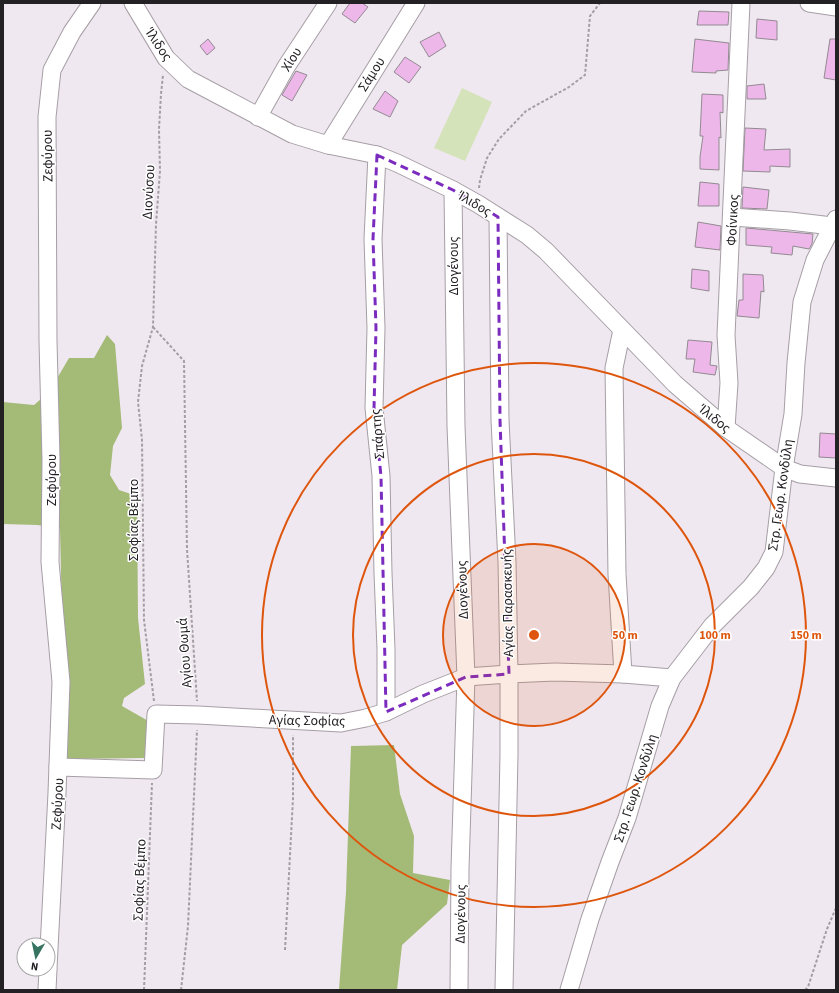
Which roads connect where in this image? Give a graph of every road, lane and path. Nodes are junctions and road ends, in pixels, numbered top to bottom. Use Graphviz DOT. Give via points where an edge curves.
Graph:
graph roads {
  1 [pos="92,3"];
  2 [pos="133,3"];
  3 [pos="328,3"];
  4 [pos="416,3"];
  5 [pos="600,3"];
  6 [pos="809,3"];
  7 [pos="741,7"];
  8 [pos="836,7"];
  9 [pos="166,58"];
  10 [pos="258,117"];
  11 [pos="328,145"];
  12 [pos="377,156"];
  13 [pos="453,190"];
  14 [pos="478,204"];
  15 [pos="498,217"];
  16 [pos="732,217"];
  17 [pos="834,223"];
  18 [pos="153,327"];
  19 [pos="622,330"];
  20 [pos="726,428"];
  21 [pos="784,468"];
  22 [pos="836,478"];
  23 [pos="509,674"];
  24 [pos="623,674"];
  25 [pos="466,677"];
  26 [pos="672,678"];
  27 [pos="386,712"];
  28 [pos="156,714"];
  29 [pos="198,715"];
  30 [pos="294,721"];
  31 [pos="58,767"];
  32 [pos="153,770"];
  33 [pos="836,908"];
  34 [pos="50,937"];
  35 [pos="285,950"];
  36 [pos="48,977"];
  37 [pos="47,990"];
  38 [pos="144,990"];
  39 [pos="181,990"];
  40 [pos="459,990"];
  41 [pos="504,990"];
  42 [pos="570,990"];
  43 [pos="603,990"];
  44 [pos="608,990"];
  45 [pos="805,990"];
  1 -- 31 [label="street, Ζεφύρου" via="72,32 52,70 47,117 50,562 61,682"];
  2 -- 9 [label="street, Ίλιδος"];
  3 -- 10 [label="street, Χίου" via="286,67"];
  4 -- 11 [label="street, Σάμου"];
  5 -- 14 [label="path" via="590,16 585,75 526,111 499,139 487,158 480,180"];
  6 -- 8 [label="street"];
  7 -- 16 [label="street, Φοίνικος"];
  9 -- 10 [label="street, Ίλιδος" via="188,79"];
  9 -- 18 [label="path, Διονύσου" via="159,122 160,171"];
  10 -- 11 [label="street, Ίλιδος" via="292,134"];
  11 -- 12 [label="street, Ίλιδος"];
  12 -- 13 [label="street, Ίλιδος" via="398,163"];
  12 -- 27 [label="street, Σπάρτης" via="373,239 376,328 374,408 381,476"];
  13 -- 14 [label="street, Ίλιδος"];
  13 -- 25 [label="street, Διογένους" via="456,426"];
  14 -- 15 [label="street, Ίλιδος"];
  15 -- 19 [label="street, Ίλιδος" via="527,235 546,251"];
  15 -- 23 [label="street, Αγίας Παρασκευής" via="500,420"];
  16 -- 17 [label="street"];
  16 -- 20 [label="street, Φοίνικος" via="726,335"];
  17 -- 21 [label="street, Στρ. Γεωρ. Κονδύλη" via="816,260 802,302 793,414"];
  18 -- 28 [label="path, Σοφίας Βέμπο" via="142,366 138,402 142,440 144,620"];
  18 -- 29 [label="path, Αγίου Θωμά" via="184,361 187,549"];
  19 -- 20 [label="street, Ίλιδος" via="675,384"];
  19 -- 24 [label="street" via="614,375"];
  20 -- 21 [label="street, Ίλιδος"];
  21 -- 22 [label="street, Ίλιδος" via="800,474"];
  21 -- 26 [label="street, Στρ. Γεωρ. Κονδύλη" via="774,552 766,568 712,626"];
  23 -- 24 [label="street, Αγίας Σοφίας"];
  23 -- 25 [label="street, Αγίας Σοφίας"];
  23 -- 41 [label="street, Αγίας Παρασκευής"];
  24 -- 26 [label="street, Αγίας Σοφίας"];
  25 -- 27 [label="street, Αγίας Σοφίας"];
  25 -- 40 [label="street, Διογένους"];
  26 -- 42 [label="street, Στρ. Γεωρ. Κονδύλη" via="660,706 627,818 590,919"];
  27 -- 30 [label="street, Αγίας Σοφίας" via="341,722"];
  28 -- 29 [label="street, Αγίας Σοφίας"];
  28 -- 32 [label="street"];
  29 -- 30 [label="street, Αγίας Σοφίας"];
  29 -- 39 [label="path, Αγίου Θωμά" via="188,926"];
  30 -- 35 [label="path" via="293,798"];
  31 -- 32 [label="street"];
  31 -- 34 [label="street, Ζεφύρου"];
  32 -- 38 [label="path, Σοφίας Βέμπο"];
  33 -- 45 [label="path"];
  36 -- 37 [label="street, Ζεφύρου"];
  43 -- 44 [label="path"];
}
